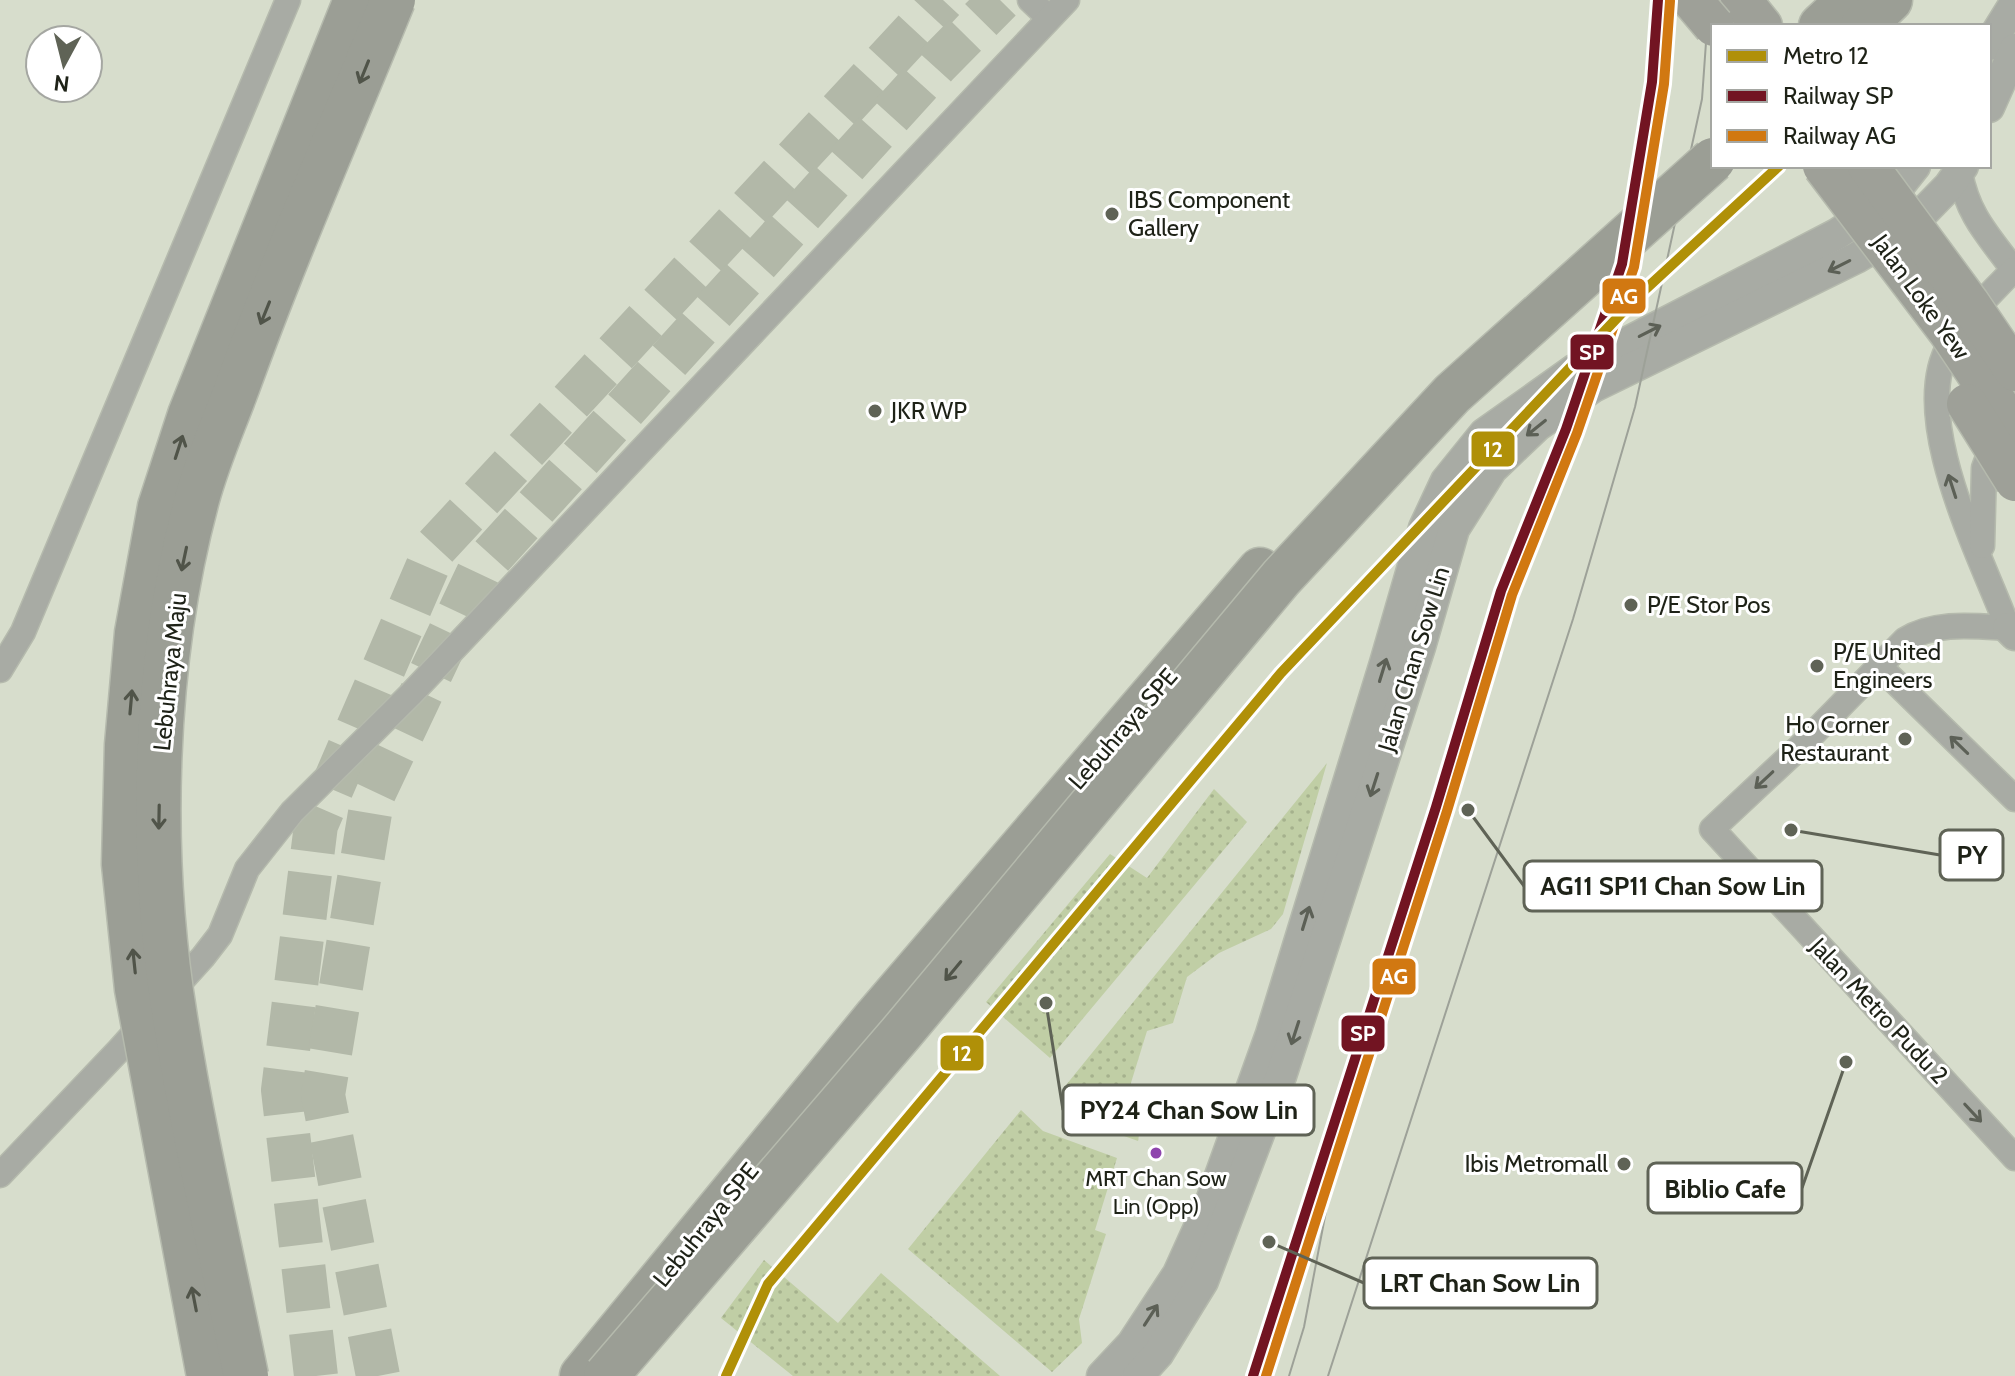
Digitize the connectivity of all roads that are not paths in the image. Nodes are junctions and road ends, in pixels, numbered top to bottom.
1 (288, 0) edge
2 (356, 0) edge
3 (393, 0) edge
4 (1030, 0) edge
5 (1067, 0) edge
6 (1692, 0) edge
7 (1741, 0) edge
8 (1849, 0) edge
9 (1890, 0) edge
10 (2015, 3) edge
11 (1049, 18) junction
12 (1712, 24) edge
13 (1760, 24) edge
14 (1823, 24) edge
15 (1865, 24) edge
16 (1991, 42) edge
17 (2015, 49) edge
18 (1991, 103) edge
19 (1711, 129) edge
20 (1711, 162) edge
21 (1825, 168) edge
22 (1870, 168) edge
23 (1913, 168) edge
24 (1962, 170) edge
25 (1935, 201) junction
26 (1973, 215) junction
27 (1882, 242) junction
28 (1931, 250) junction
29 (2014, 271) edge
30 (2015, 325) edge
31 (2015, 371) edge
32 (2015, 404) edge
33 (2015, 430) edge
34 (2015, 481) edge
35 (1981, 558) junction
36 (2012, 631) edge
37 (1878, 665) junction
38 (0, 670) edge
39 (2015, 799) edge
40 (2015, 1158) edge
41 (0, 1175) edge
42 (209, 1376) edge
43 (246, 1376) edge
44 (582, 1376) edge
45 (606, 1376) edge
46 (1102, 1376) edge
47 (1138, 1376) edge

1 - 38 street
42 -> 2 highway, Lebuhraya Maju, bridge
3 -> 43 highway, Lebuhraya Maju, bridge
4 - 11 street
5 - 11 street
6 - 12 highway, bridge
7 - 13 highway
8 - 14 highway
9 - 15 highway
10 - 16 street
11 - 41 street
17 - 18 street
19 - 44 highway, Lebuhraya SPE
20 -> 45 highway, Lebuhraya SPE, bridge
21 - 27 highway, Jalan Loke Yew, bridge
22 - 28 highway, Jalan Loke Yew, bridge
46 -> 23 street, Jalan Chan Sow Lin
24 - 25 street, Jalan Chan Sow Lin
24 - 26 street
25 - 26 street
25 -> 47 street, Jalan Chan Sow Lin
26 - 29 street
27 - 33 highway, Jalan Loke Yew, bridge
27 - 34 highway, bridge
28 - 30 highway
28 - 31 highway, Jalan Loke Yew, bridge
35 -> 29 street
32 - 35 street
35 - 36 street
36 - 37 street
39 -> 37 street
37 -> 40 street, Jalan Metro Pudu 2

